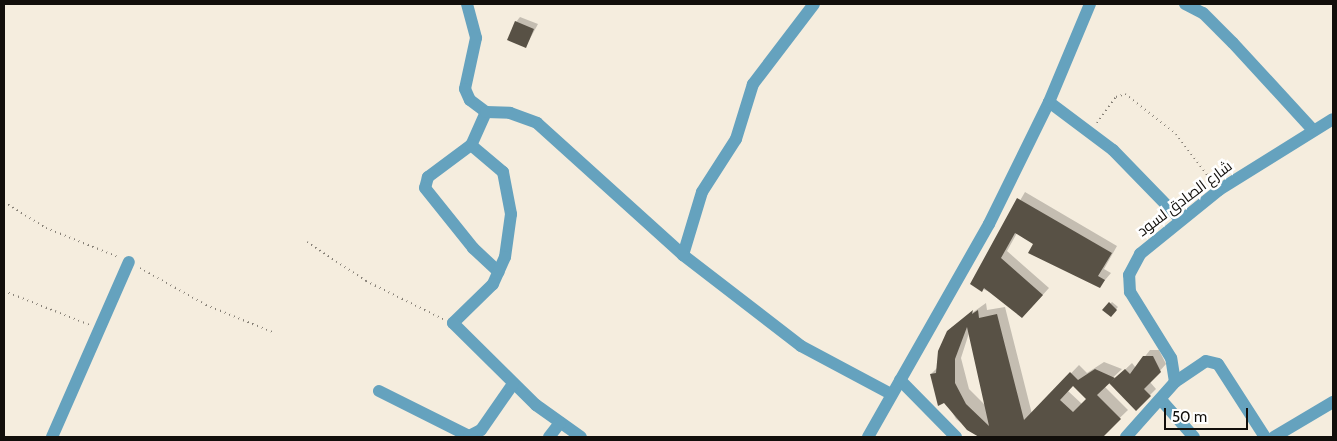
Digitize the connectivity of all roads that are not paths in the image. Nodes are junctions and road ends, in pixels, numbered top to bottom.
1 (467, 4) edge
2 (814, 4) edge
3 (1090, 4) edge
4 (1186, 4) edge
5 (1050, 102) junction
6 (486, 112) junction
7 (1332, 121) edge
8 (1313, 130) junction
9 (470, 145) junction
10 (1180, 219) junction
11 (683, 255) junction
12 (129, 262) dead end
13 (499, 272) junction
14 (900, 380) junction
15 (1176, 382) junction
16 (513, 384) junction
17 (379, 390) dead end
18 (891, 394) junction
19 (1162, 401) junction
20 (1333, 402) edge
21 (560, 423) junction
22 (52, 437) edge
23 (550, 437) edge
24 (581, 437) edge
25 (868, 437) edge
26 (956, 437) edge
27 (1126, 437) edge
28 (1194, 437) edge
29 (1265, 437) edge
30 (1274, 437) edge

1 - 6 street
2 - 11 street
3 - 5 street
4 - 8 street
5 - 10 street
5 - 14 street
6 - 9 street
6 - 11 street
7 - 8 street, شارع الصادق لسود
8 - 10 street, شارع الصادق لسود
9 - 13 street
9 - 13 street
10 - 15 street, شارع الصادق لسود
11 - 18 street
12 - 22 street
13 - 16 street
14 - 18 street
14 - 26 street
15 - 19 street
15 - 29 street
16 - 17 street
16 - 21 street
18 - 25 street
19 - 27 street
19 - 28 street
20 - 30 street
21 - 23 street
21 - 24 street

